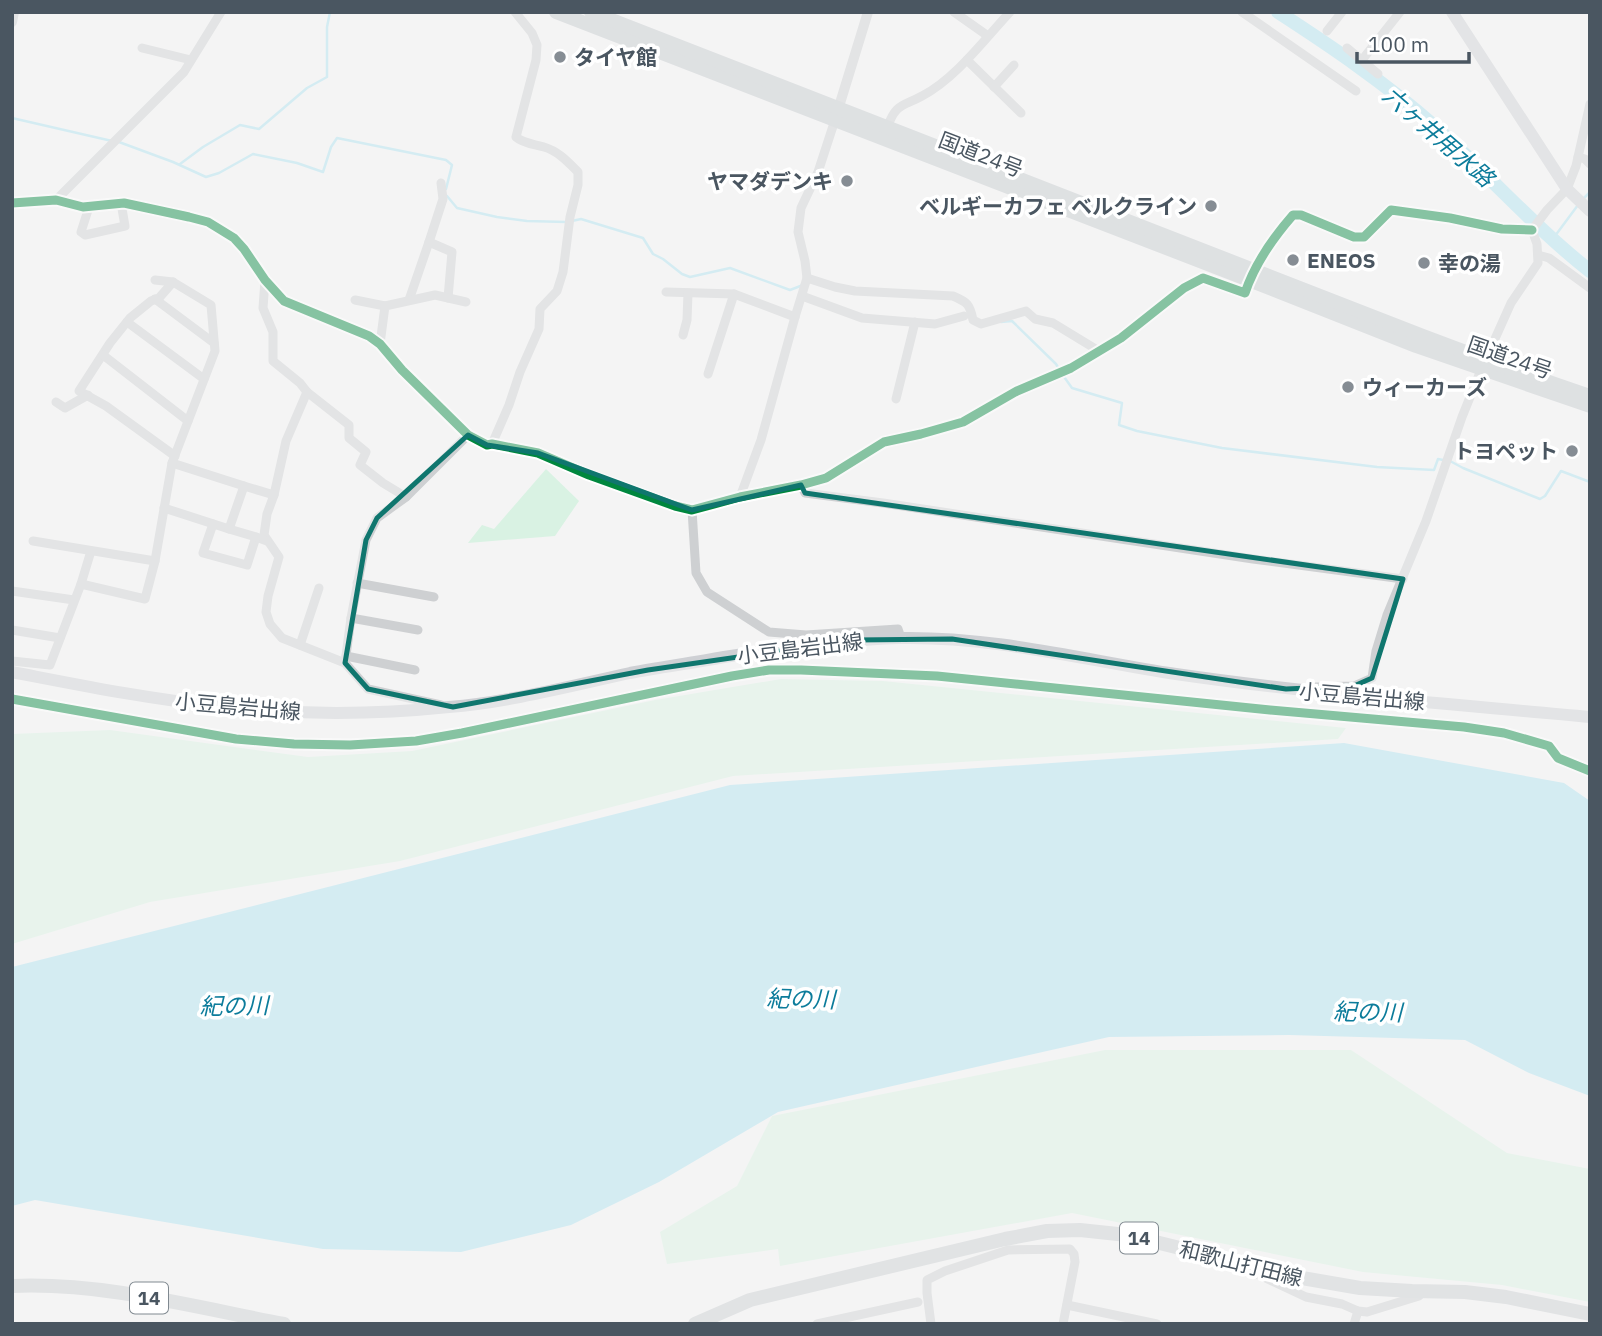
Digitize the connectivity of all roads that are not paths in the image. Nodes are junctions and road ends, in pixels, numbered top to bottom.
1 (15, 12) edge
2 (221, 12) edge
3 (515, 12) edge
4 (556, 12) edge
5 (591, 12) edge
6 (868, 12) edge
7 (954, 12) edge
8 (1010, 12) edge
9 (1242, 12) edge
10 (1342, 12) edge
11 (1400, 12) edge
12 (1452, 12) edge
13 (12, 22) edge
14 (1327, 31) dead end
15 (988, 36) junction
16 (142, 48) dead end
17 (1347, 48) dead end
18 (191, 60) junction
19 (967, 60) junction
20 (1362, 60) junction
21 (1013, 65) dead end
22 (1378, 74) dead end
23 (994, 87) junction
24 (1356, 91) dead end
25 (1590, 104) edge
26 (1021, 113) dead end
27 (837, 115) junction
28 (887, 128) junction
29 (1578, 157) junction
30 (1590, 164) edge
31 (441, 183) dead end
32 (1567, 189) junction
33 (56, 200) junction
34 (12, 203) edge
35 (121, 203) junction
36 (89, 207) junction
37 (1590, 211) edge
38 (1532, 230) junction
39 (429, 242) junction
40 (1538, 255) junction
41 (1252, 275) junction
42 (807, 278) junction
43 (155, 280) dead end
44 (265, 280) junction
45 (173, 282) junction
46 (1590, 288) edge
47 (666, 292) dead end
48 (688, 293) junction
49 (734, 294) junction
50 (802, 296) junction
51 (448, 298) junction
52 (155, 299) junction
53 (355, 300) dead end
54 (410, 300) junction
55 (466, 302) dead end
56 (385, 306) junction
57 (964, 316) dead end
58 (795, 317) junction
59 (127, 322) junction
60 (915, 322) junction
61 (683, 335) dead end
62 (214, 343) junction
63 (380, 344) junction
64 (1099, 351) junction
65 (103, 355) junction
66 (1483, 365) junction
67 (708, 374) dead end
68 (204, 379) junction
69 (307, 392) junction
70 (88, 395) junction
71 (1590, 396) edge
72 (896, 399) dead end
73 (56, 402) dead end
74 (1590, 406) edge
75 (188, 421) junction
76 (468, 435) junction
77 (492, 444) junction
78 (174, 460) junction
79 (802, 485) junction
80 (244, 486) junction
81 (274, 495) junction
82 (406, 497) junction
83 (740, 497) junction
84 (164, 508) junction
85 (692, 510) junction
86 (213, 524) junction
87 (229, 529) junction
88 (256, 537) junction
89 (33, 541) dead end
90 (267, 541) junction
91 (91, 551) junction
92 (155, 561) junction
93 (1403, 579) junction
94 (357, 583) junction
95 (81, 584) junction
96 (319, 588) dead end
97 (12, 591) edge
98 (435, 597) dead end
99 (74, 600) junction
100 (351, 618) junction
101 (12, 630) edge
102 (418, 630) dead end
103 (60, 638) junction
104 (901, 638) junction
105 (300, 645) junction
106 (346, 659) junction
107 (12, 661) edge
108 (415, 670) dead end
109 (12, 672) edge
110 (1286, 689) junction
111 (453, 707) junction
112 (1590, 716) edge
113 (1007, 1244) junction
114 (1254, 1266) junction
115 (12, 1286) edge
116 (1422, 1292) junction
117 (918, 1302) dead end
118 (1067, 1305) junction
119 (1358, 1311) junction
120 (875, 1312) junction
121 (1590, 1314) edge
122 (284, 1324) edge
123 (695, 1324) edge
124 (817, 1324) edge
125 (878, 1324) edge
126 (931, 1324) edge
127 (1063, 1324) edge
128 (1157, 1324) edge
129 (1354, 1324) edge

1 - 13 street
2 - 18 street
3 - 77 street
4 - 27 highway, 国道24号
5 - 27 highway, 国道24号
6 - 27 street
7 - 15 street
8 - 15 street
9 - 24 street
10 - 14 street
11 - 20 street
12 - 32 main road
15 - 19 street
16 - 18 street
17 - 20 street
18 - 33 street
19 - 23 street
19 - 28 street
20 - 22 street
21 - 23 street
23 - 26 street
25 - 29 street
27 - 28 highway, 国道24号
27 - 41 highway, 国道24号
27 - 42 street
28 - 41 highway, 国道24号
29 - 30 street
29 - 32 street
31 - 39 street
32 - 37 main road
32 - 38 street
33 - 34 street
33 - 36 street
35 - 36 street
35 - 36 street
35 - 44 street
38 - 40 street
38 - 41 street
39 - 51 street
39 - 54 street
40 - 46 street
40 - 66 street
41 - 64 street
41 - 66 highway, 国道24号
42 - 50 street
42 - 64 street
43 - 45 street
44 - 63 street
44 - 69 street
45 - 52 street
45 - 62 street
47 - 48 street
48 - 49 street
48 - 61 street
49 - 58 street
49 - 67 street
50 - 58 street
50 - 60 street
51 - 54 street
51 - 55 street
52 - 59 street
52 - 62 street
53 - 56 street
54 - 56 street
56 - 63 street
57 - 60 street
58 - 83 street
59 - 65 street
59 - 68 street
60 - 72 street
62 - 68 street
63 - 76 street
64 - 79 street
65 - 70 street
65 - 75 street
66 - 71 highway, 国道24号
66 - 74 highway, 国道24号
66 - 93 street
68 - 75 street
69 - 81 street
69 - 82 street
70 - 73 street
70 - 78 street
75 - 78 street
76 - 77 street
76 - 82 street
77 - 85 street
78 - 80 street
78 - 84 street
79 - 83 street
79 - 93 street
80 - 81 street
80 - 87 street
81 - 90 street
82 - 94 street
83 - 85 street
84 - 86 street
84 - 92 street
85 - 104 street
86 - 87 street
86 - 88 street
87 - 88 street
88 - 90 street
89 - 91 street
90 - 105 street
91 - 92 street
91 - 95 street
92 - 95 street
93 - 110 street
94 - 98 street
94 - 100 street
95 - 99 street
96 - 105 street
97 - 99 street
99 - 103 street
100 - 102 street
100 - 106 street
101 - 103 street
103 - 107 street
104 - 110 main road, 小豆島岩出線
104 - 111 main road, 小豆島岩出線
105 - 106 street
106 - 108 street
106 - 111 street
109 - 111 main road, 小豆島岩出線
110 - 112 main road, 小豆島岩出線
113 - 114 main road, 和歌山打田線 / 14
113 - 118 street
113 - 123 main road, 和歌山打田線 / 14
113 - 126 street
114 - 116 main road, 和歌山打田線 / 14
114 - 119 street
115 - 122 main road, 14
116 - 119 street
116 - 121 main road, 和歌山打田線 / 14
117 - 120 street
118 - 127 street
118 - 128 street
119 - 129 street
120 - 124 street
120 - 125 street

